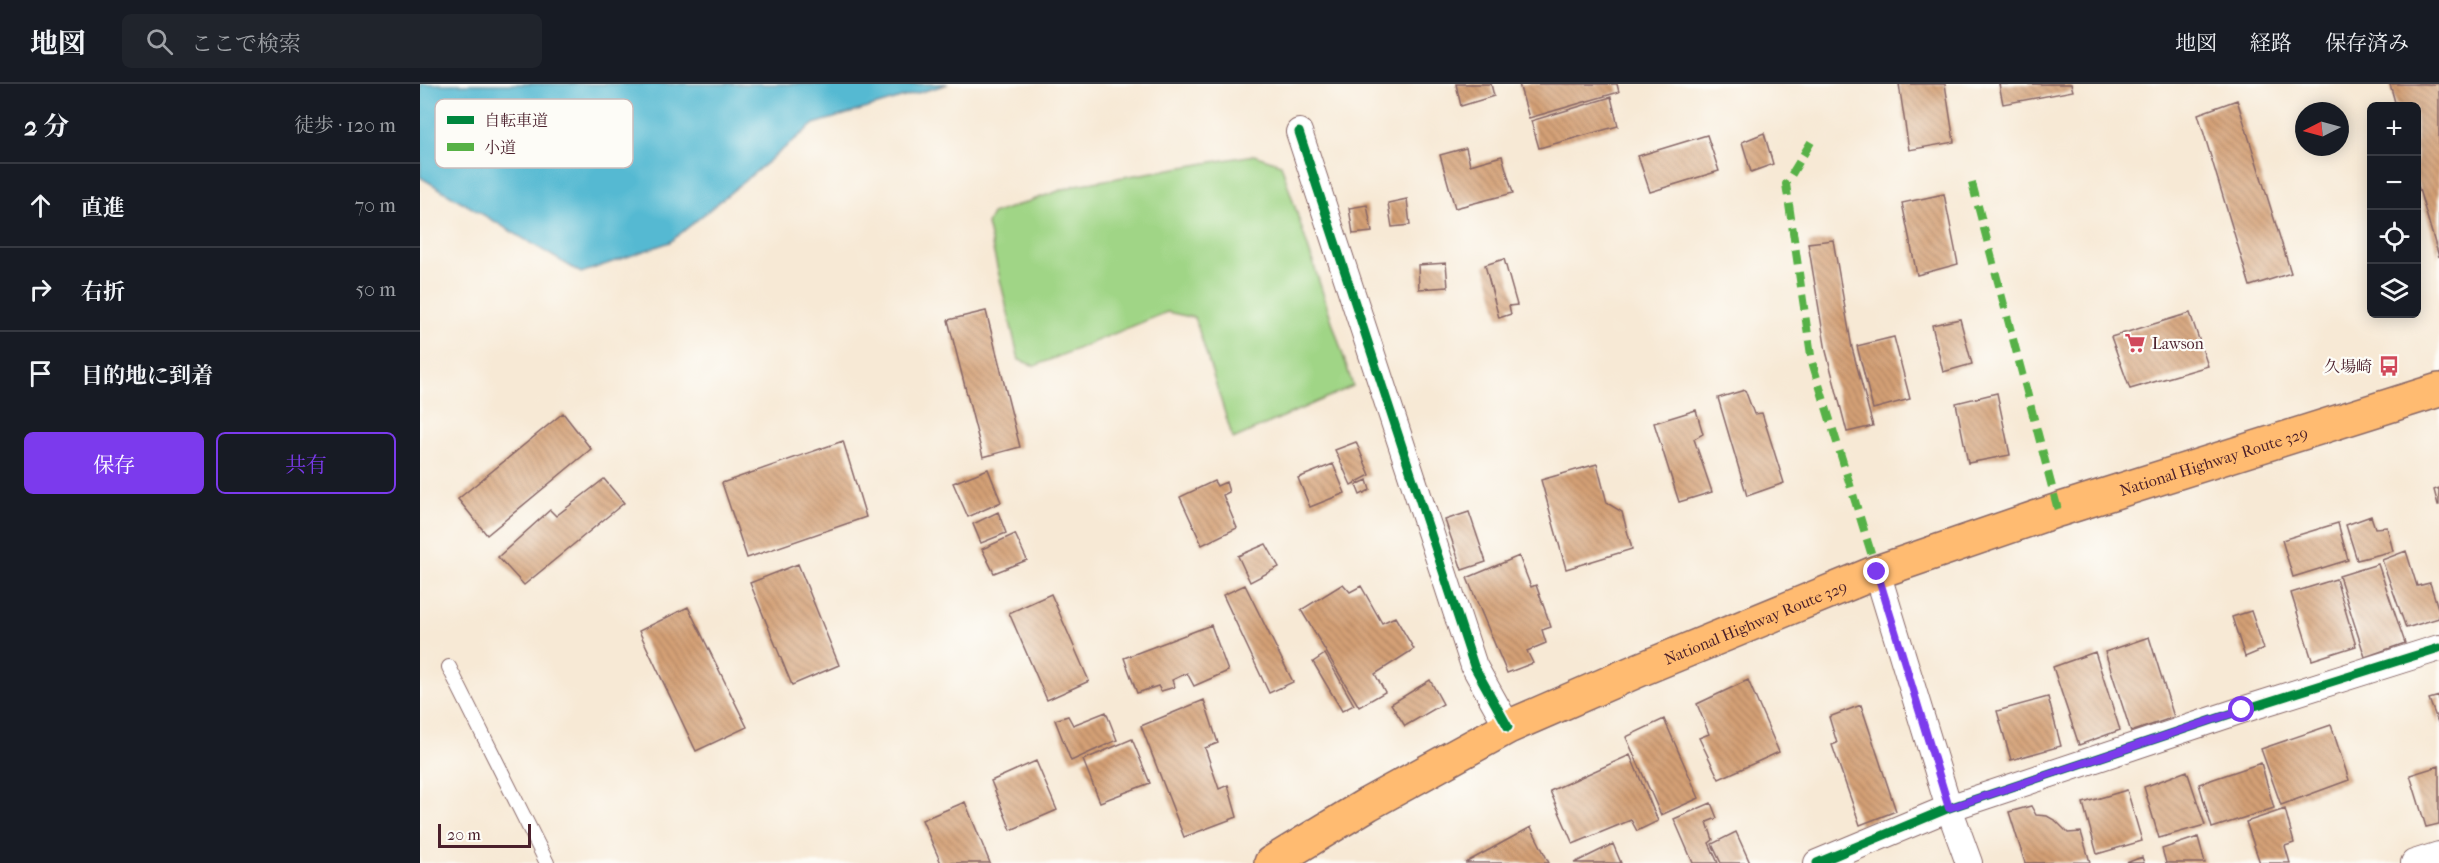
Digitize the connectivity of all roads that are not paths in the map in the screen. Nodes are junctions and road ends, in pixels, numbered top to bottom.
1 (1299, 132) dead end
2 (2439, 390) edge
3 (1877, 572) junction
4 (2439, 648) edge
5 (449, 667) dead end
6 (1508, 727) junction
7 (1949, 808) junction
8 (2439, 855) edge
9 (547, 863) edge
10 (1270, 863) edge
11 (1817, 863) edge
12 (1969, 863) edge
13 (2414, 863) edge

1 - 6 street
2 - 3 highway, National Highway Route 329
3 - 6 highway, National Highway Route 329
3 - 7 street
4 - 7 street
5 - 9 lane
6 - 10 highway, National Highway Route 329
7 - 11 street
7 - 12 street
8 - 13 street

